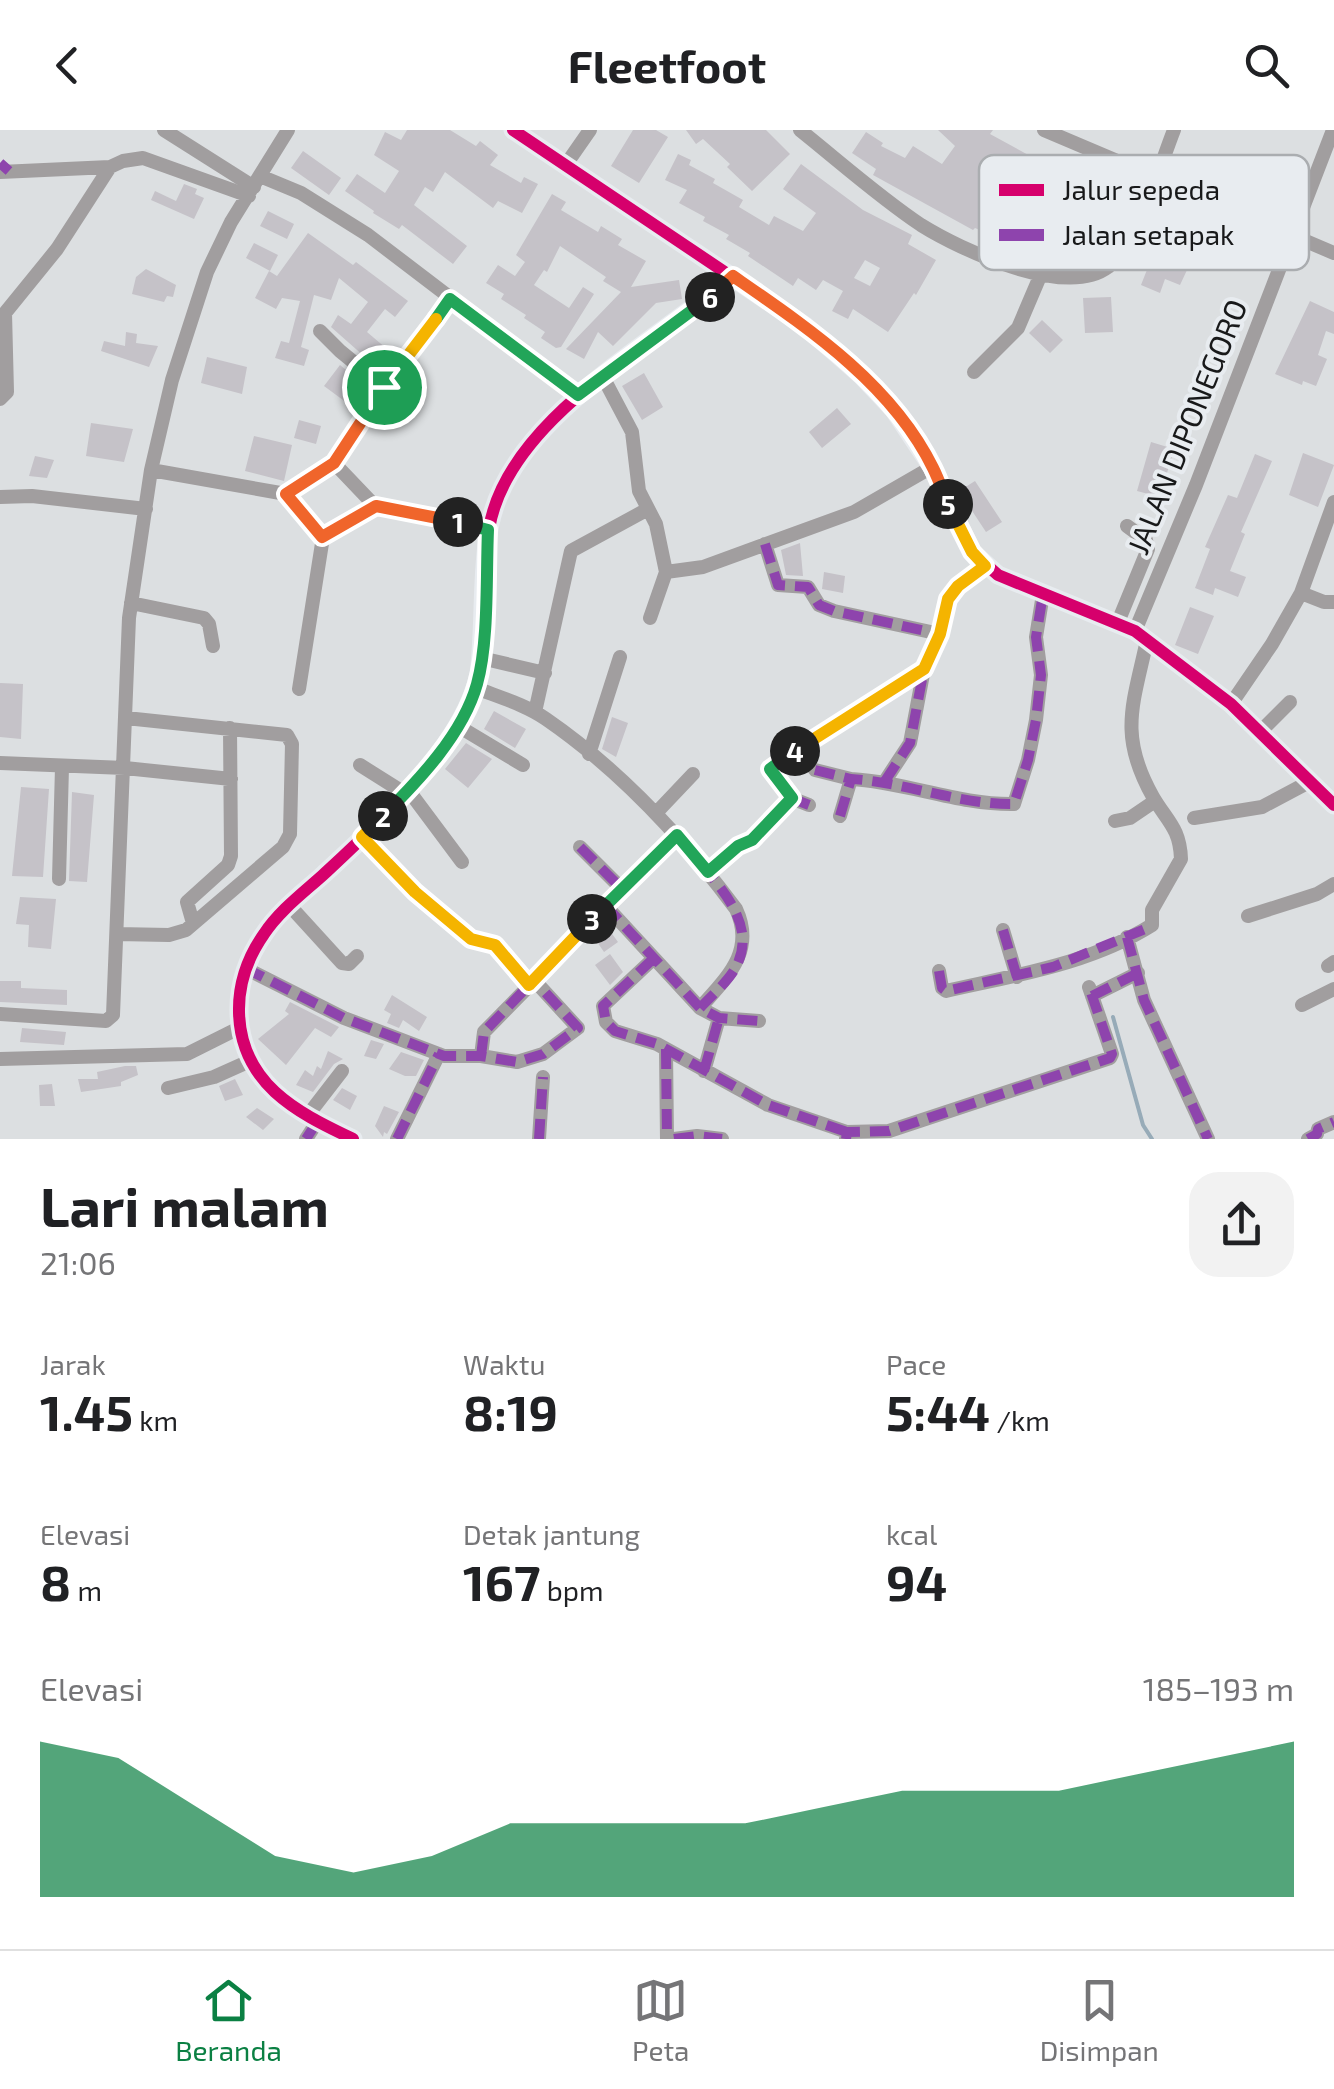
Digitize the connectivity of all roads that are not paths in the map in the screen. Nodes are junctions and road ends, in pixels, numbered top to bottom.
1 (164, 130) edge
2 (288, 130) edge
3 (513, 130) edge
4 (590, 130) edge
5 (800, 130) edge
6 (1044, 130) edge
7 (1174, 130) edge
8 (1334, 130) edge
9 (1101, 155) edge
10 (1164, 155) edge
11 (567, 164) junction
12 (110, 168) junction
13 (3, 169) edge
14 (255, 186) junction
15 (1309, 195) edge
16 (1309, 243) edge
17 (1334, 253) edge
18 (979, 254) edge
19 (1028, 270) edge
20 (1104, 270) edge
21 (1280, 270) edge
22 (1040, 274) junction
23 (733, 276) junction
24 (450, 299) junction
25 (2, 313) edge
26 (320, 331) dead end
27 (974, 372) dead end
28 (603, 376) junction
29 (384, 387) junction
30 (578, 395) junction
31 (0, 400) edge
32 (334, 463) junction
33 (932, 467) junction
34 (151, 470) junction
35 (286, 494) junction
36 (0, 497) edge
37 (1334, 502) edge
38 (376, 506) junction
39 (146, 509) junction
40 (648, 509) junction
41 (1127, 526) dead end
42 (488, 530) junction
43 (322, 537) junction
44 (765, 544) junction
45 (1148, 549) junction
46 (1166, 558) junction
47 (985, 566) junction
48 (666, 572) junction
49 (1301, 592) junction
50 (1044, 594) junction
51 (1334, 602) edge
52 (131, 603) junction
53 (650, 618) dead end
54 (1118, 622) junction
55 (940, 634) junction
56 (1141, 635) junction
57 (213, 646) dead end
58 (620, 657) dead end
59 (481, 658) junction
60 (924, 669) junction
61 (545, 672) junction
62 (476, 688) junction
63 (299, 689) dead end
64 (1290, 702) dead end
65 (1231, 704) junction
66 (535, 712) junction
67 (126, 718) junction
68 (458, 726) junction
69 (230, 728) junction
70 (1260, 732) junction
71 (589, 754) junction
72 (0, 763) edge
73 (360, 765) dead end
74 (523, 765) dead end
75 (62, 767) junction
76 (125, 768) junction
77 (815, 770) dead end
78 (693, 774) dead end
79 (852, 778) junction
80 (232, 779) junction
81 (885, 781) junction
82 (1309, 782) junction
83 (407, 792) junction
84 (792, 798) junction
85 (1155, 801) junction
86 (1334, 804) edge
87 (808, 806) dead end
88 (656, 813) junction
89 (840, 816) dead end
90 (1194, 818) dead end
91 (1115, 821) dead end
92 (677, 835) junction
93 (362, 837) junction
94 (580, 846) dead end
95 (462, 862) dead end
96 (708, 872) junction
97 (59, 878) dead end
98 (1334, 884) edge
99 (622, 889) junction
100 (606, 905) junction
101 (290, 906) junction
102 (1248, 916) dead end
103 (192, 923) junction
104 (1004, 930) dead end
105 (117, 934) junction
106 (1126, 937) junction
107 (357, 956) dead end
108 (654, 959) junction
109 (245, 968) junction
110 (940, 971) dead end
111 (1138, 974) junction
112 (1018, 977) junction
113 (531, 983) junction
114 (1334, 989) edge
115 (1302, 1005) dead end
116 (700, 1008) junction
117 (0, 1014) edge
118 (719, 1018) junction
119 (759, 1021) dead end
120 (240, 1028) junction
121 (666, 1049) junction
122 (439, 1054) junction
123 (481, 1056) junction
124 (0, 1059) edge
125 (252, 1060) junction
126 (342, 1070) dead end
127 (704, 1071) junction
128 (543, 1077) dead end
129 (168, 1088) dead end
130 (312, 1119) junction
131 (1334, 1122) edge
132 (847, 1136) edge
133 (306, 1139) edge
134 (353, 1139) edge
135 (397, 1139) edge
136 (538, 1139) edge
137 (670, 1139) edge
138 (722, 1139) edge
139 (1208, 1139) edge
140 (1308, 1139) edge

1 - 14 street
2 - 14 street
3 - 11 street
4 - 11 street
5 - 18 street
6 - 9 street
7 - 10 street
8 - 15 street, JALAN DIPONEGORO
11 - 23 street
12 - 13 street
12 - 14 street
12 - 25 street
14 - 24 street
14 - 34 street
16 - 17 street
19 - 22 street
20 - 22 street
21 - 46 street, JALAN DIPONEGORO
22 - 27 street
23 - 28 street
23 - 33 street
24 - 29 street
24 - 30 street
25 - 31 street
26 - 29 street
28 - 30 street
28 - 40 street
29 - 32 street
30 - 42 street
32 - 35 street
32 - 38 street
33 - 44 street
33 - 47 street
34 - 35 street
34 - 39 street
35 - 43 street
36 - 39 street
37 - 49 street
38 - 42 street
38 - 43 street
39 - 52 street
40 - 48 street
40 - 61 street
41 - 45 street
42 - 59 street
43 - 63 street
44 - 48 street
44 - 55 street
45 - 46 street
45 - 54 street
46 - 56 street, JALAN DIPONEGORO
47 - 50 street
47 - 55 street
48 - 53 street
49 - 51 street
49 - 65 street
50 - 54 street
50 - 81 street
52 - 57 street
52 - 67 street
54 - 56 street
55 - 60 street
56 - 65 street
56 - 85 street, JALAN DIPONEGORO
58 - 71 street
59 - 61 street
59 - 62 street
60 - 81 street
60 - 84 street
61 - 66 street
62 - 66 street
62 - 68 street
64 - 70 street
65 - 70 street
66 - 71 street
67 - 69 street
67 - 76 street
68 - 74 street
68 - 83 street
69 - 80 street
69 - 103 street
70 - 82 street
71 - 88 street
72 - 75 street
73 - 83 street
75 - 76 street
75 - 97 street
76 - 80 street
76 - 105 street
77 - 79 street
78 - 88 street
79 - 81 street
79 - 89 street
80 - 103 street
82 - 86 street
82 - 90 street
83 - 93 street
83 - 95 street
84 - 87 street
84 - 96 street
85 - 91 street
85 - 106 street, JALAN DIPONEGORO
88 - 92 street
92 - 96 street
92 - 99 street
93 - 101 street
93 - 113 street
94 - 99 street
96 - 116 street
98 - 102 street
99 - 100 street
100 - 108 street
100 - 113 street
101 - 107 street
101 - 109 street
103 - 105 street
104 - 112 street
105 - 117 street
106 - 111 street
106 - 112 street
108 - 116 street
108 - 121 street
109 - 120 street
109 - 122 street
110 - 112 street
111 - 132 street
111 - 139 street
113 - 123 street
113 - 123 street
114 - 115 street
116 - 118 street
118 - 119 street
118 - 127 street
120 - 124 street
120 - 125 street
121 - 127 street
121 - 137 street
122 - 123 street
122 - 135 street
125 - 129 street
125 - 130 street
126 - 130 street
127 - 132 street
128 - 136 street
130 - 133 street
130 - 134 street
131 - 140 street
137 - 138 street

